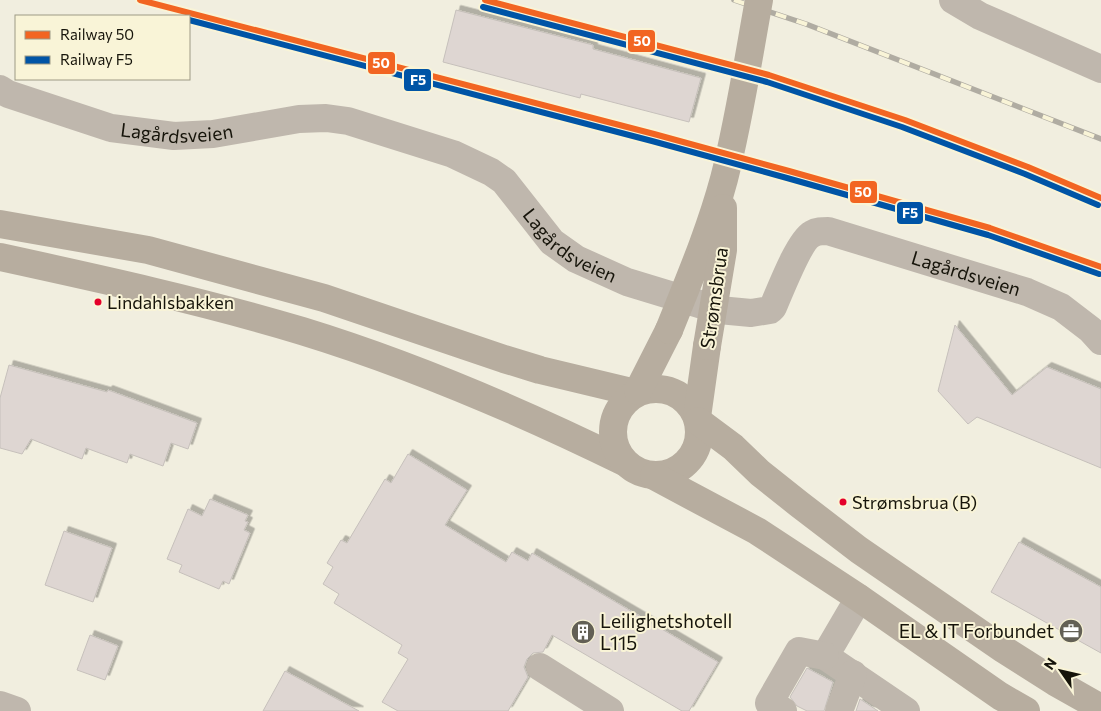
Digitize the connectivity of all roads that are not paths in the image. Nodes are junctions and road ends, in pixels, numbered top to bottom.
1 (759, 0) edge
2 (953, 0) edge
3 (1101, 69) edge
4 (0, 89) edge
5 (724, 179) junction
6 (0, 224) edge
7 (0, 257) edge
8 (1101, 341) edge
9 (637, 392) junction
10 (698, 419) junction
11 (624, 462) junction
12 (654, 476) junction
13 (859, 598) junction
14 (825, 656) junction
15 (540, 667) dead end
16 (853, 674) junction
17 (999, 703) edge
18 (0, 705) edge
19 (1101, 708) edge
20 (18, 711) edge
21 (610, 711) edge
22 (783, 711) edge
23 (839, 711) edge
24 (906, 711) edge
25 (1026, 711) edge

1 - 5 main road, Strømsbrua, bridge
2 - 3 street
4 - 8 street, Lagårdsveien
5 - 9 main road, Strømsbrua, bridge
5 - 10 main road, Strømsbrua, bridge
6 - 9 main road
7 - 11 main road
9 - 10 main road
9 - 11 main road
10 - 12 main road
10 - 19 main road
11 - 12 main road
12 - 13 main road
13 - 14 street
13 - 17 main road
14 - 16 street
14 - 22 street
15 - 21 street
16 - 23 street
16 - 24 street
17 - 25 main road
18 - 20 street

